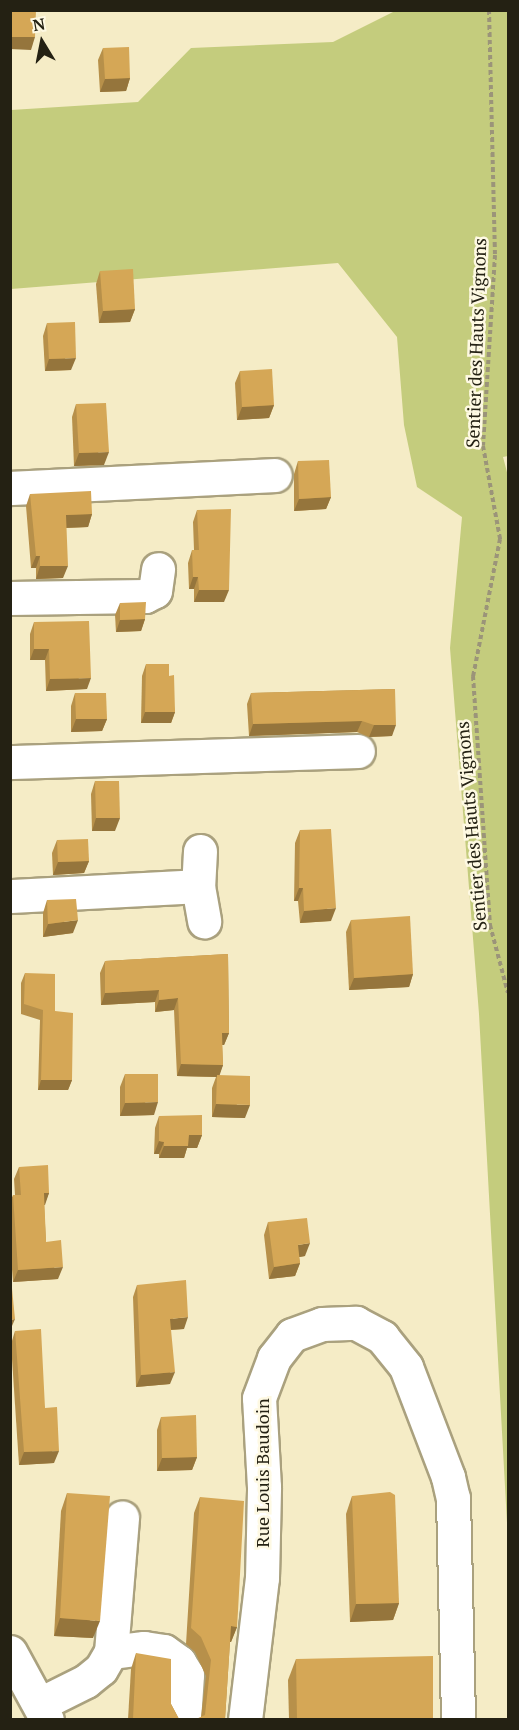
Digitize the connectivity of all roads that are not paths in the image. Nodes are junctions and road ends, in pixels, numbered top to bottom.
1 (275, 475) dead end
2 (10, 488) edge
3 (158, 569) dead end
4 (10, 598) edge
5 (358, 751) dead end
6 (10, 762) edge
7 (200, 851) dead end
8 (198, 886) junction
9 (10, 896) edge
10 (204, 921) dead end
11 (122, 1517) dead end
12 (10, 1652) edge
13 (111, 1652) junction
14 (44, 1712) edge
15 (184, 1719) edge
16 (245, 1719) edge
17 (458, 1719) edge

1 - 2 street
3 - 4 street
5 - 6 street
7 - 8 street
8 - 9 street
8 - 10 street
11 - 13 street
12 - 14 street
13 - 14 street
13 - 15 street
16 - 17 street, Rue Louis Baudoin

